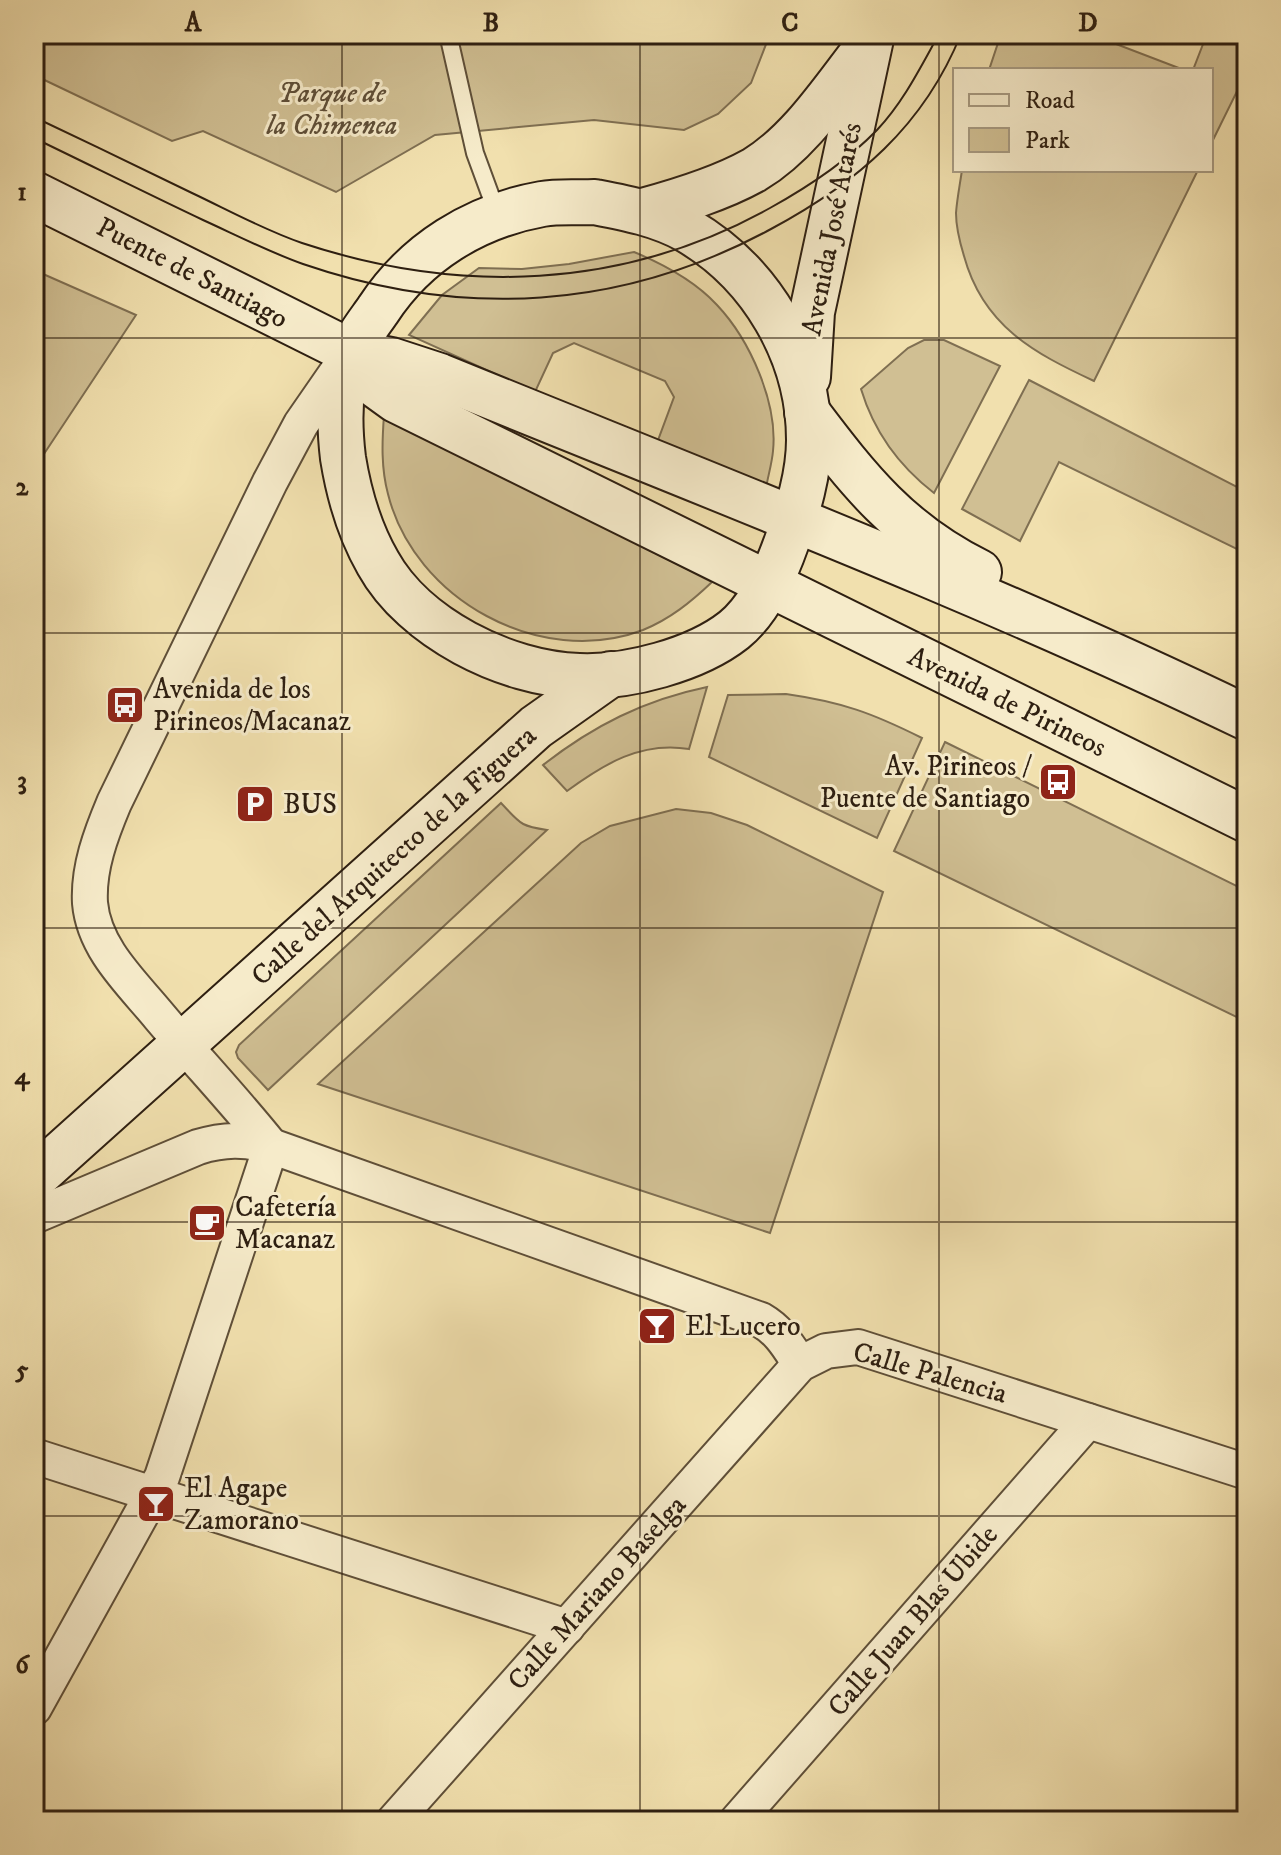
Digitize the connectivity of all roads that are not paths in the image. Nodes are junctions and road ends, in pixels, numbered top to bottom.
1 (448, 34) edge
2 (870, 40) edge
3 (34, 194) edge
4 (643, 211) junction
5 (498, 215) junction
6 (351, 352) junction
7 (807, 412) junction
8 (794, 520) junction
9 (768, 584) junction
10 (1115, 654) junction
11 (611, 674) junction
12 (1247, 718) edge
13 (1247, 820) edge
14 (184, 1045) junction
15 (271, 1146) junction
16 (34, 1178) edge
17 (34, 1216) edge
18 (800, 1364) junction
19 (1088, 1421) junction
20 (34, 1456) edge
21 (1247, 1472) edge
22 (153, 1494) junction
23 (567, 1627) junction
24 (34, 1708) edge
25 (394, 1821) edge
26 (737, 1821) edge

1 - 5 lane
2 - 4 main road, Avenida José Atarés
2 - 7 main road, Avenida José Atarés
3 - 6 main road, Puente de Santiago
4 - 5 main road
4 - 7 main road
5 - 6 main road
6 - 8 main road
6 - 9 main road, Avenida de Pirineos
6 - 11 main road
6 - 14 street
7 - 8 main road
7 - 10 main road
8 - 9 main road
8 - 10 main road
9 - 11 main road
9 - 13 main road, Avenida de Pirineos
10 - 12 main road
11 - 14 main road, Calle del Arquitecto de la Figuera
14 - 15 street
14 - 16 main road, Calle del Arquitecto de la Figuera
15 - 17 street
15 - 18 street
15 - 22 street
18 - 19 street, Calle Palencia
18 - 23 street, Calle Mariano Baselga
19 - 21 street, Calle Palencia
19 - 26 street, Calle Juan Blas Ubide
20 - 22 street
22 - 23 street
22 - 24 street
23 - 25 street, Calle Mariano Baselga

